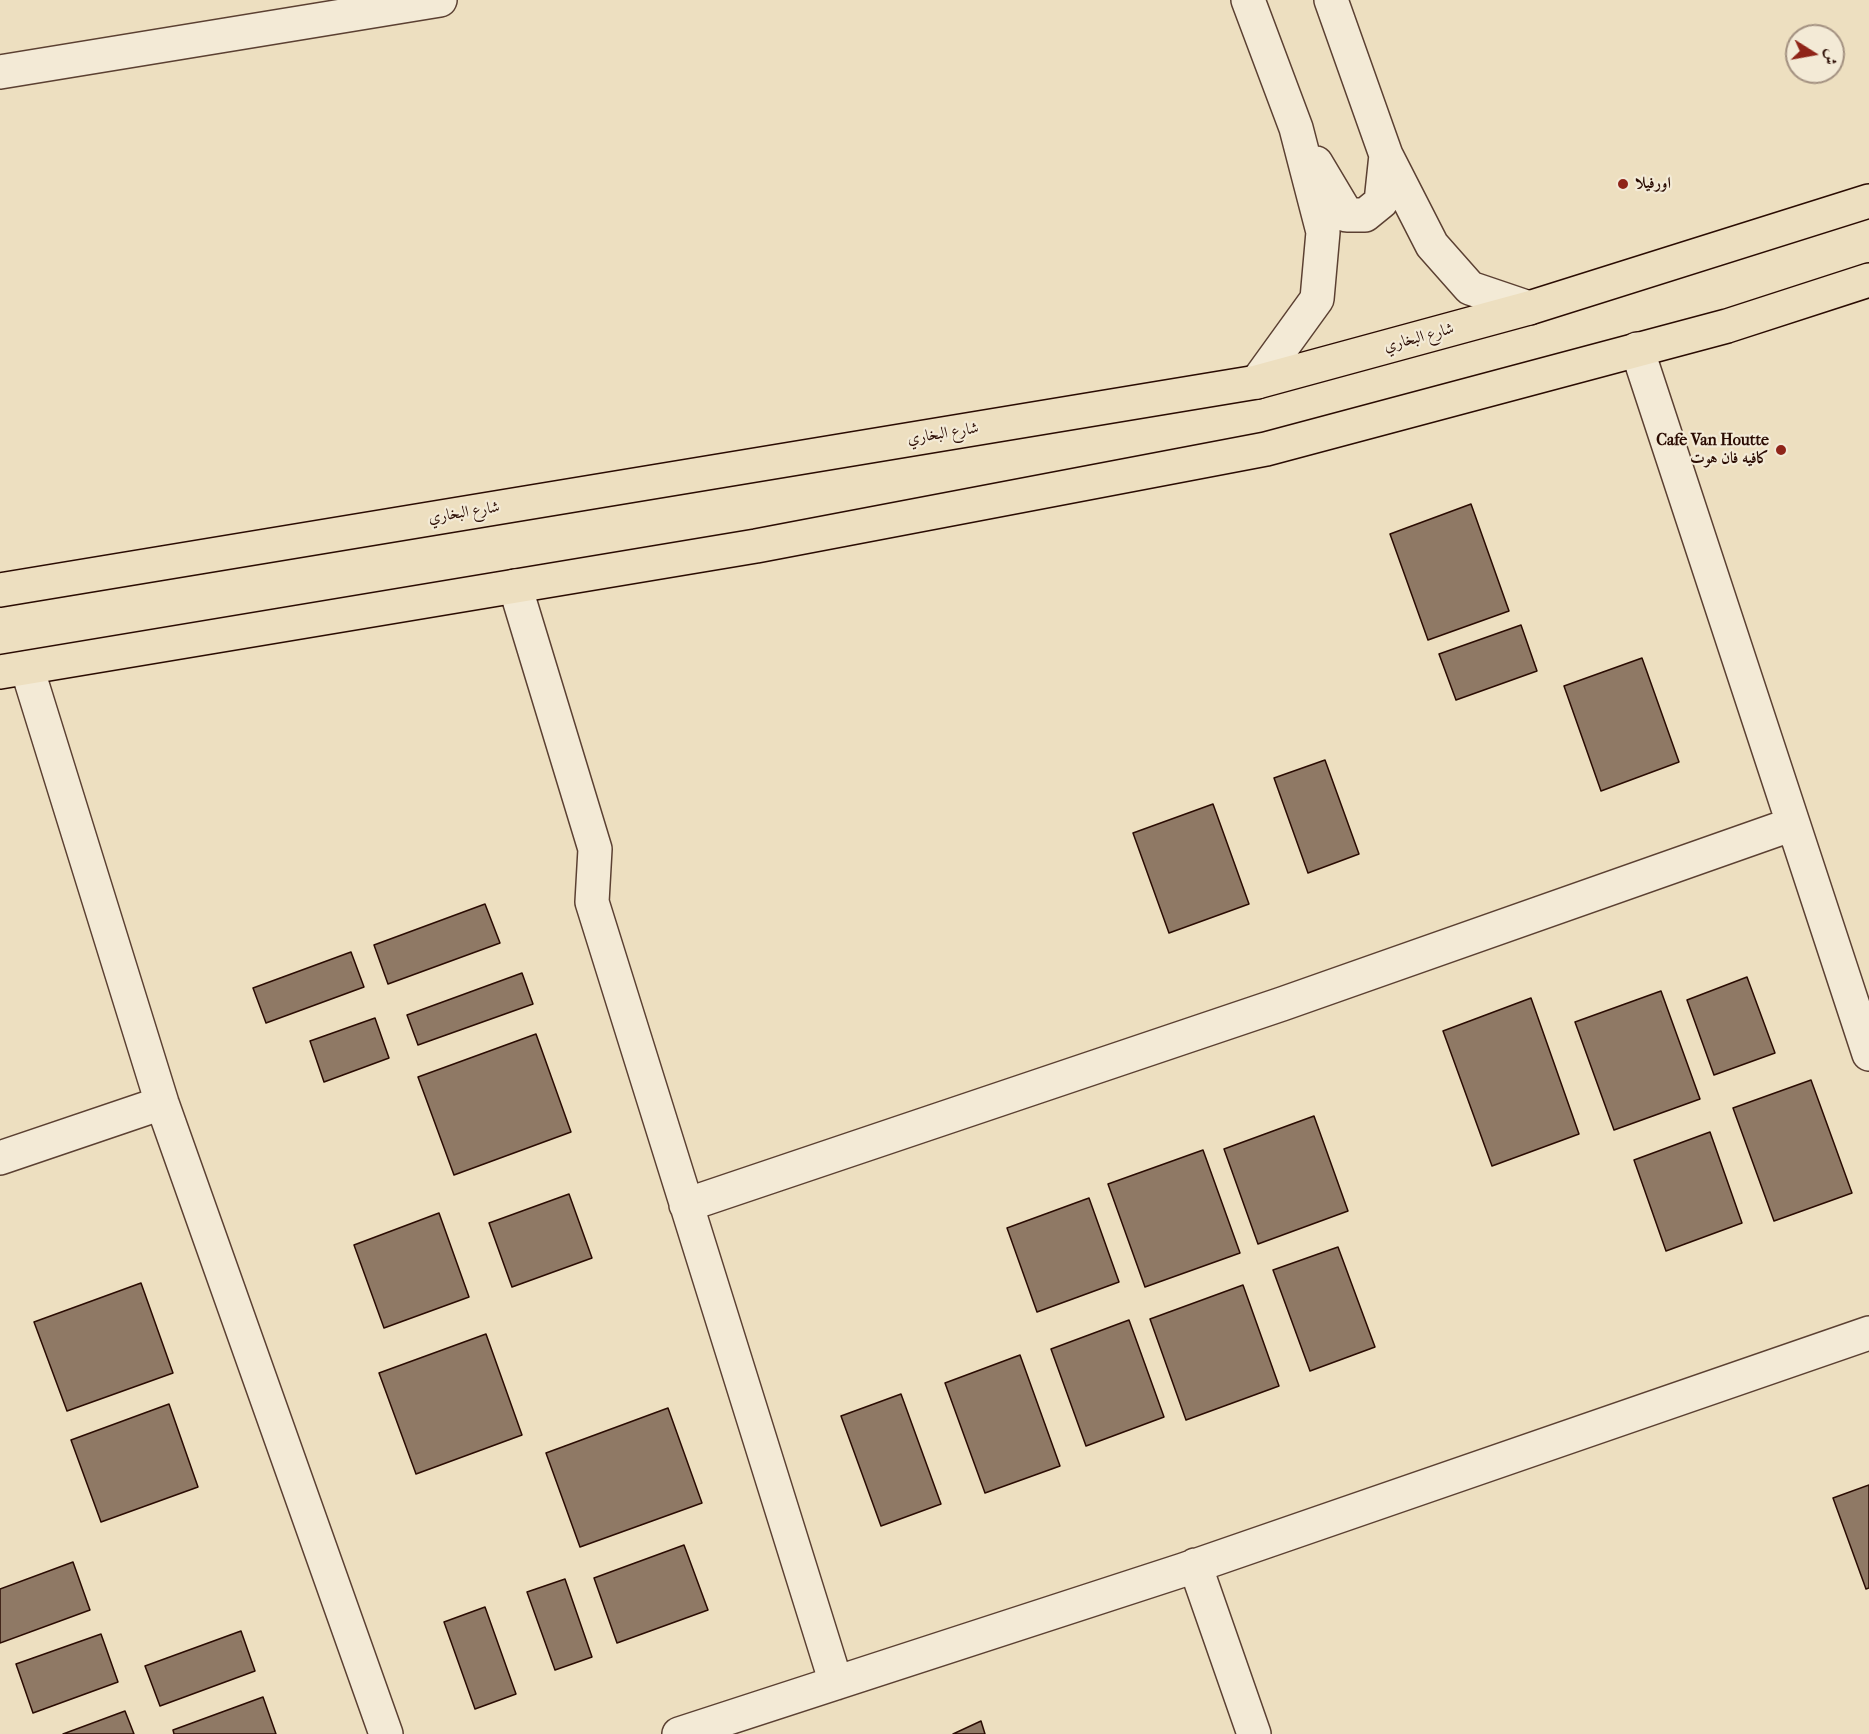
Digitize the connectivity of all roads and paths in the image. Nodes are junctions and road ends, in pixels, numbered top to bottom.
1 (440, 0) edge
2 (1248, 0) edge
3 (1331, 0) edge
4 (0, 72) edge
5 (1296, 128) junction
6 (1386, 155) junction
7 (1869, 201) edge
8 (1869, 280) edge
9 (1529, 309) junction
10 (1637, 349) junction
11 (1257, 382) junction
12 (515, 586) junction
13 (0, 590) edge
14 (13, 670) edge
15 (1793, 824) junction
16 (1869, 1054) edge
17 (162, 1103) junction
18 (0, 1158) edge
19 (687, 1205) junction
20 (1869, 1333) edge
21 (1195, 1565) junction
22 (836, 1683) junction
23 (386, 1734) edge
24 (679, 1734) edge
25 (1254, 1734) edge

1 - 4 street
2 - 5 street
3 - 6 street
5 - 6 street
5 - 11 street
6 - 9 street
7 - 9 main road, شارع البخاري
8 - 10 main road
9 - 11 main road, شارع البخاري
10 - 12 main road
10 - 15 street
11 - 13 main road, شارع البخاري
12 - 14 main road
12 - 19 street
14 - 17 street
15 - 16 street
15 - 19 street
17 - 18 street
17 - 23 street
19 - 22 street
20 - 21 street
21 - 22 street
21 - 25 street
22 - 24 street

